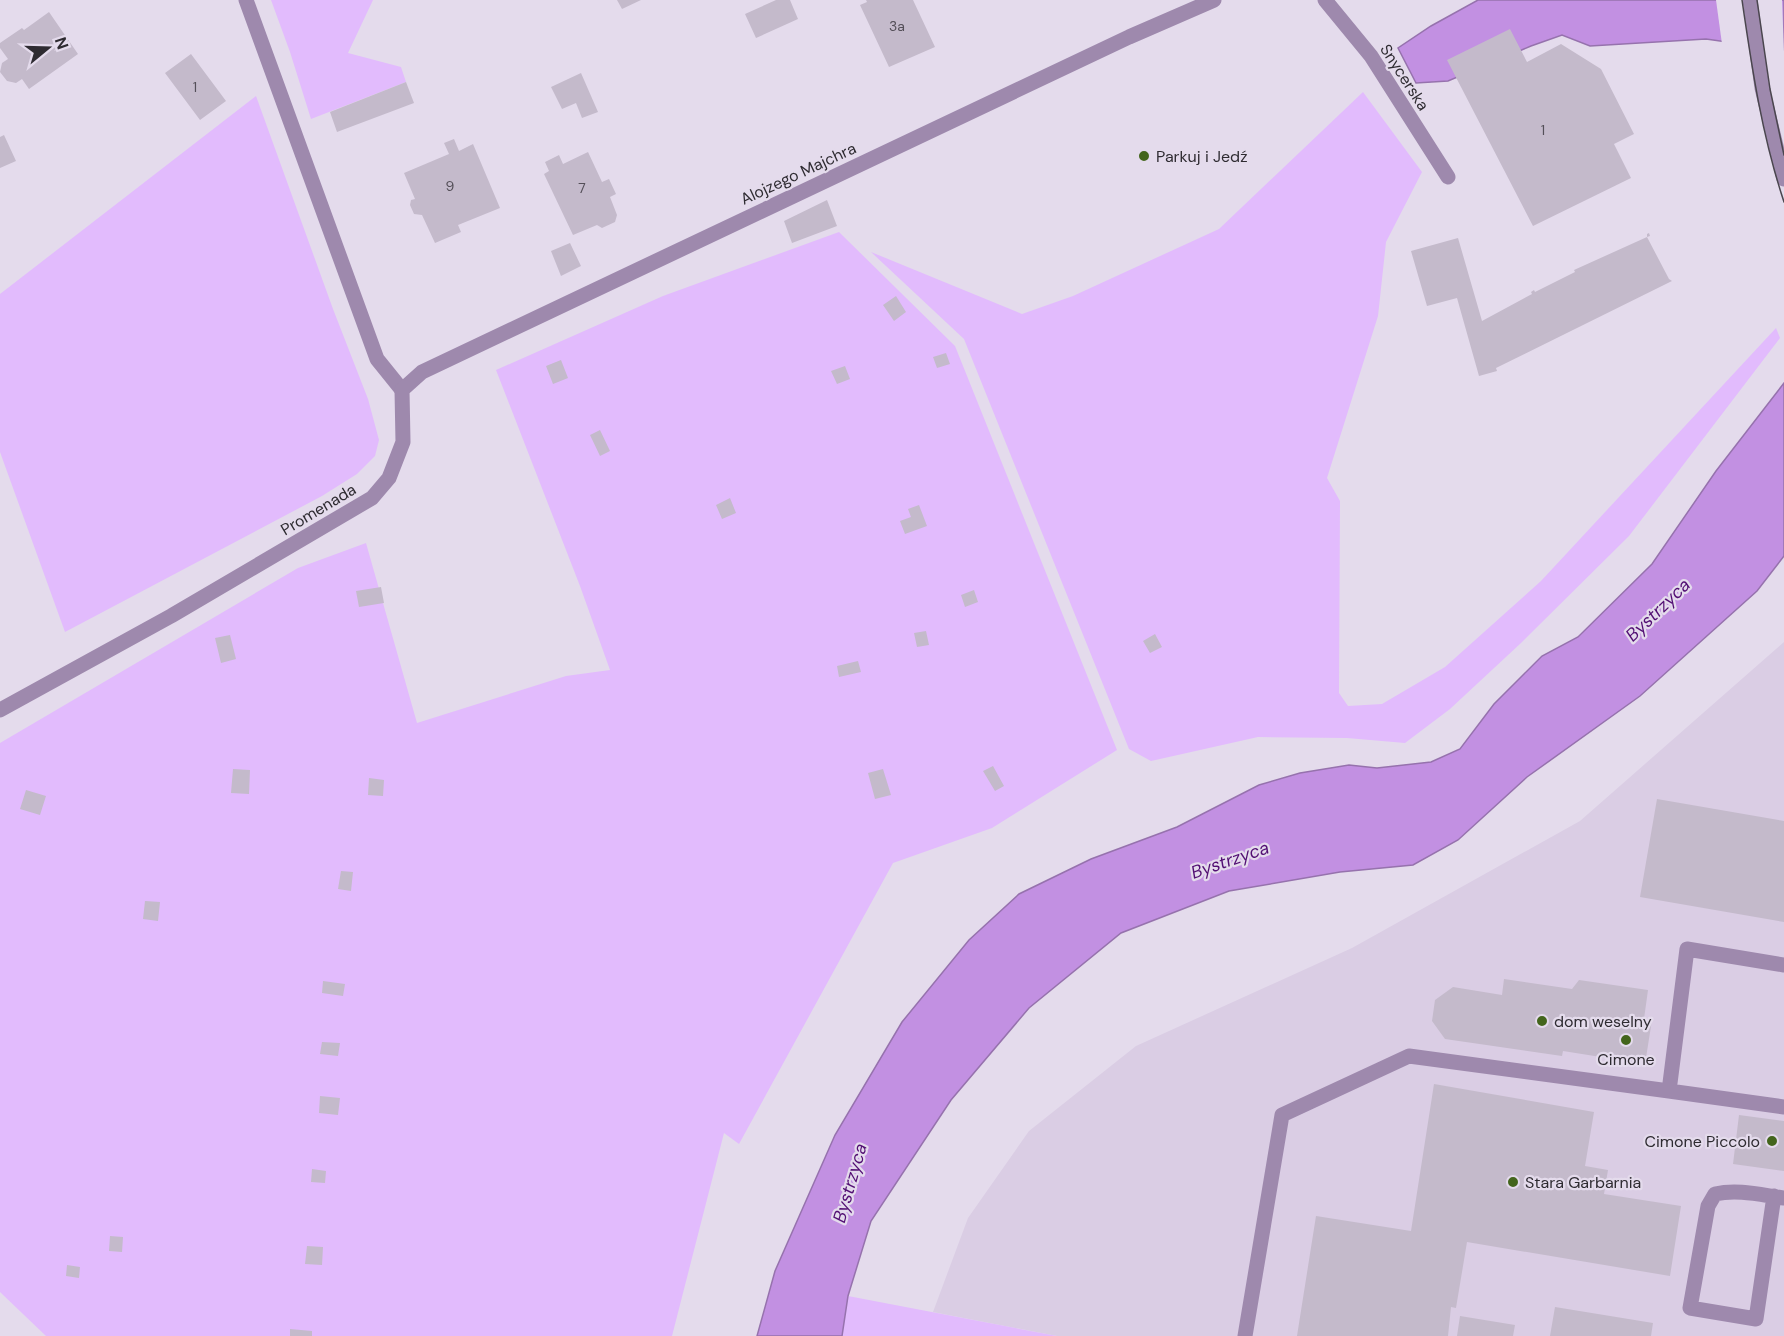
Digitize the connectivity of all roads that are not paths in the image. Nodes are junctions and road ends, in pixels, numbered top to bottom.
1 (246, 0) edge
2 (1214, 0) edge
3 (1325, 0) edge
4 (1750, 0) edge
5 (1449, 177) dead end
6 (1784, 178) edge
7 (402, 390) junction
8 (0, 710) edge
9 (1784, 965) edge
10 (1669, 1091) junction
11 (1784, 1107) edge
12 (1779, 1197) edge
13 (1245, 1336) edge

1 - 7 street
2 - 7 street, Alojzego Majchra
3 - 5 street, Snycerska
4 - 6 street
7 - 8 street, Promenada
9 - 10 street
10 - 11 street
10 - 13 street
12 - 12 street

